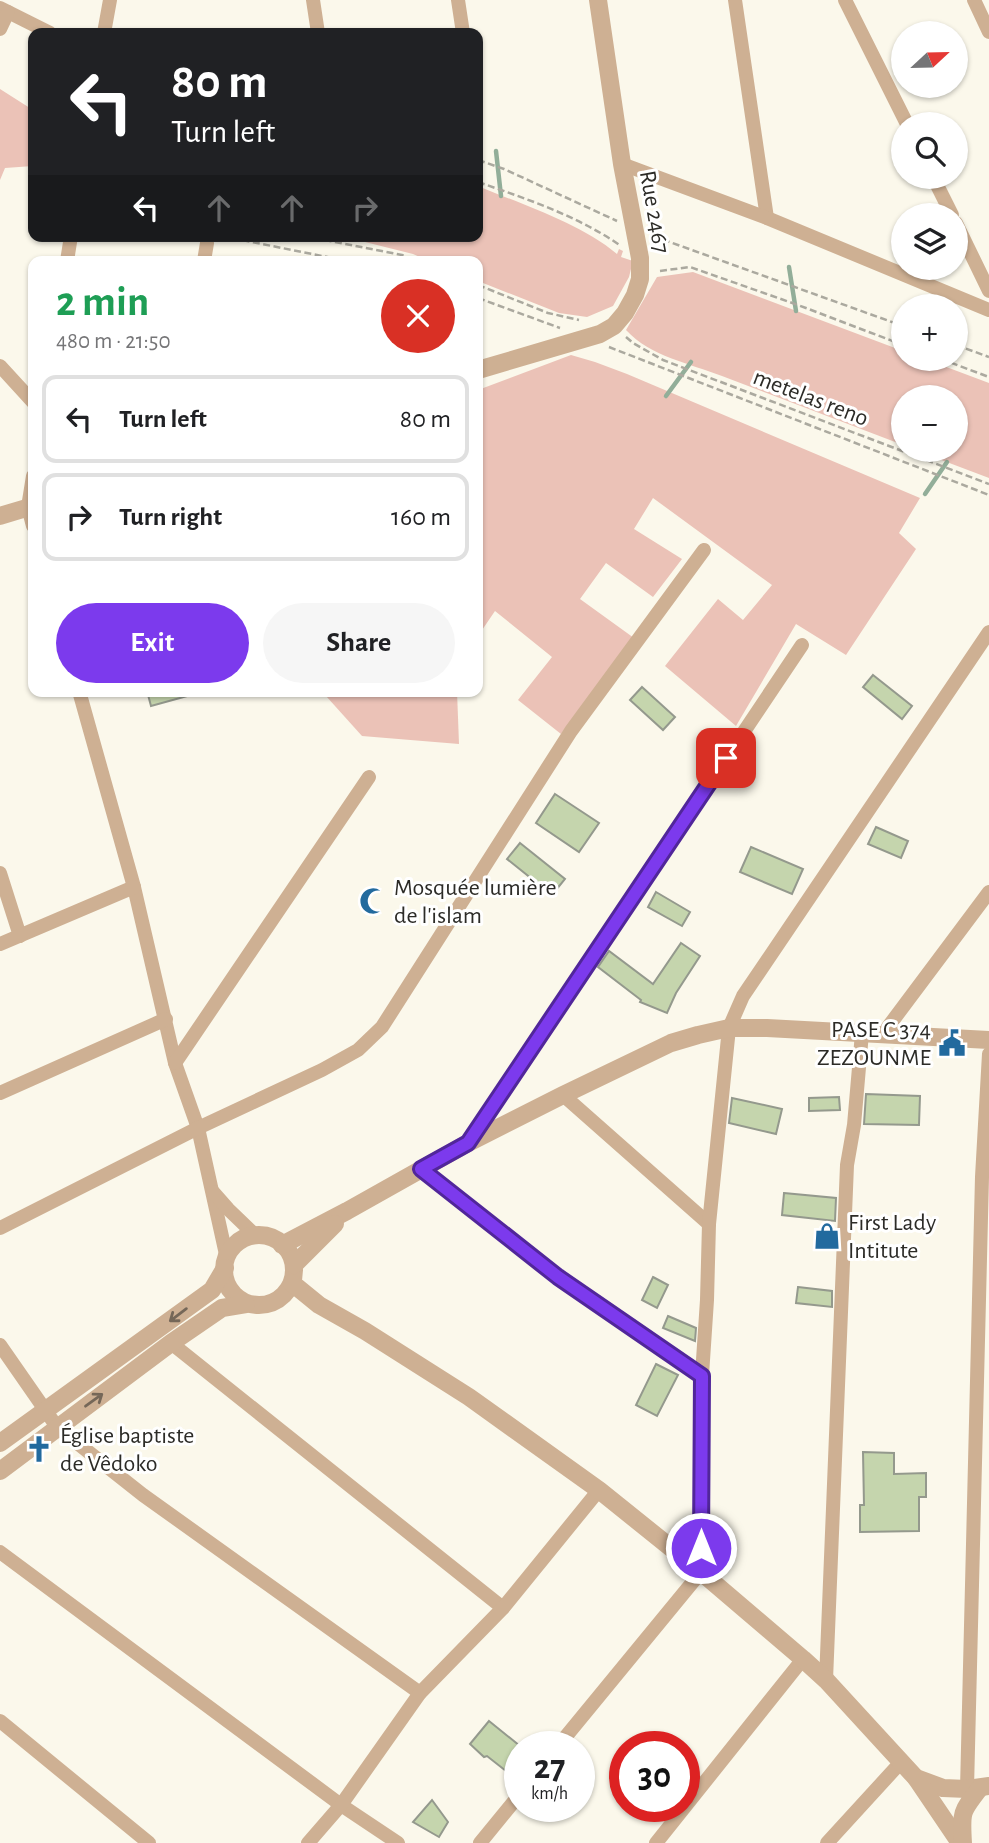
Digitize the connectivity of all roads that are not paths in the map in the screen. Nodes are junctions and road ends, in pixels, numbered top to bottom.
1 (110, 0) edge
2 (313, 0) edge
3 (458, 0) edge
4 (598, 0) edge
5 (735, 0) edge
6 (845, 0) edge
7 (974, 0) edge
8 (4, 10) edge
9 (40, 28) edge
10 (105, 28) edge
11 (317, 28) edge
12 (462, 28) edge
13 (0, 29) edge
14 (989, 32) edge
15 (901, 112) edge
16 (622, 164) junction
17 (767, 218) junction
18 (206, 243) dead end
19 (968, 248) edge
20 (205, 256) edge
21 (989, 291) edge
22 (989, 310) edge
23 (0, 366) edge
24 (483, 369) edge
25 (28, 397) edge
26 (28, 507) edge
27 (0, 516) edge
28 (704, 550) dead end
29 (989, 632) edge
30 (802, 645) dead end
31 (81, 697) edge
32 (369, 778) dead end
33 (0, 873) edge
34 (134, 887) junction
35 (989, 892) edge
36 (20, 936) junction
37 (0, 944) edge
38 (166, 1018) junction
39 (729, 1028) junction
40 (862, 1033) junction
41 (882, 1035) junction
42 (989, 1040) edge
43 (989, 1054) edge
44 (175, 1063) junction
45 (0, 1093) edge
46 (563, 1095) junction
47 (198, 1128) junction
48 (468, 1143) junction
49 (421, 1169) junction
50 (985, 1177) edge
51 (212, 1191) junction
52 (347, 1211) junction
53 (709, 1224) junction
54 (0, 1228) edge
55 (255, 1235) junction
56 (282, 1245) junction
57 (226, 1263) junction
58 (294, 1265) junction
59 (288, 1289) junction
60 (246, 1304) junction
61 (984, 1328) edge
62 (171, 1343) junction
63 (0, 1345) edge
64 (702, 1376) junction
65 (45, 1409) junction
66 (57, 1427) junction
67 (0, 1443) edge
68 (0, 1471) edge
69 (599, 1490) junction
70 (0, 1552) edge
71 (701, 1572) junction
72 (503, 1608) junction
73 (803, 1659) junction
74 (826, 1681) junction
75 (420, 1693) junction
76 (0, 1721) edge
77 (570, 1731) edge
78 (902, 1761) junction
79 (916, 1778) junction
80 (979, 1788) edge
81 (341, 1805) junction
82 (504, 1814) edge
83 (149, 1843) edge
84 (308, 1843) edge
85 (398, 1843) edge
86 (480, 1843) edge
87 (656, 1843) edge
88 (827, 1843) edge
89 (961, 1843) edge

1 - 10 street
2 - 11 street
3 - 12 street
4 - 16 street, Rue 2467
5 - 17 street
6 - 15 street
7 - 14 street
8 - 9 street
8 - 13 street
16 - 17 street
16 - 24 street, Rue 2467
17 - 22 street
18 - 20 street
19 - 21 street
23 - 25 street
26 - 27 street
28 - 47 street
29 - 39 street
30 - 48 street
31 - 34 street
32 - 44 street
33 - 36 street
34 - 36 street
34 - 38 street
35 - 41 street
36 - 37 street
38 - 44 street
38 - 45 street
39 - 40 street
39 - 46 street
39 - 53 street
40 - 41 street
40 - 74 street
41 - 42 street
43 - 50 street
44 - 47 street
46 - 48 street
46 - 53 street
47 - 51 street
47 - 54 street
48 - 49 street
49 - 52 street
49 - 64 street
50 - 61 street
51 - 55 street
51 - 57 street
52 - 56 street
52 - 58 street
53 - 64 street
55 - 56 street
55 - 57 street
56 - 58 street
57 - 60 street
57 -> 65 street
58 - 59 street
59 - 60 street
59 - 69 street
60 - 62 street
61 - 80 street
66 -> 62 street
62 - 72 street
63 - 65 street
64 - 71 street
65 - 66 street
65 - 67 street
66 - 68 street
66 - 75 street
69 - 71 street
69 - 72 street
70 - 81 street
71 - 73 street
71 - 77 street
72 - 75 street
73 - 74 street
73 - 87 street
74 - 78 street
75 - 81 street
76 - 83 street
78 - 79 street
78 - 88 street
79 - 80 street
79 - 89 street
80 - 89 street
81 - 84 street
81 - 85 street
82 - 86 street

